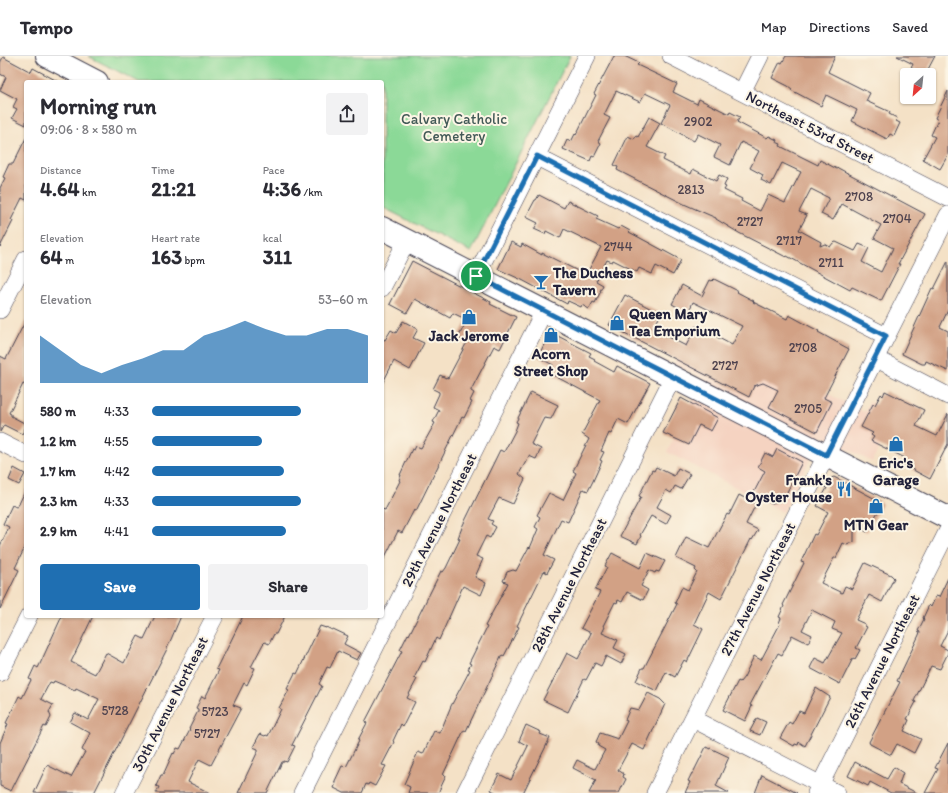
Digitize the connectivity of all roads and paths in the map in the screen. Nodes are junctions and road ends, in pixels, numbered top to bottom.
1 (47, 56) edge
2 (587, 56) edge
3 (671, 56) edge
4 (760, 56) edge
5 (93, 80) edge
6 (742, 92) junction
7 (537, 156) junction
8 (948, 198) edge
9 (948, 215) edge
10 (384, 229) edge
11 (407, 240) junction
12 (24, 262) edge
13 (476, 276) junction
14 (384, 284) edge
15 (0, 310) edge
16 (544, 311) junction
17 (886, 336) junction
18 (875, 358) junction
19 (673, 377) junction
20 (948, 396) edge
21 (0, 442) edge
22 (24, 454) edge
23 (826, 455) junction
24 (948, 518) edge
25 (948, 530) edge
26 (28, 618) edge
27 (214, 618) edge
28 (0, 672) edge
29 (693, 719) junction
30 (818, 789) edge
31 (124, 793) edge
32 (302, 793) edge
33 (465, 793) edge
34 (655, 793) edge
35 (837, 793) edge

1 - 5 main road
2 - 7 street
3 - 6 street, Northeast 53rd Street
4 - 6 street
6 - 8 street, Northeast 53rd Street
7 - 13 street
7 - 17 street
9 - 17 street, 27th Avenue Northeast
10 - 11 main road
11 - 13 main road
11 - 14 street
12 - 15 street
13 - 16 main road
16 - 19 main road
16 - 32 street, 29th Avenue Northeast
17 - 18 street, 27th Avenue Northeast
18 - 20 street
18 - 23 street, 27th Avenue Northeast
19 - 23 main road
19 - 33 street, 28th Avenue Northeast
21 - 22 street
23 - 24 main road
23 - 29 street, 27th Avenue Northeast
25 - 30 street, 26th Avenue Northeast
26 - 28 street
27 - 31 street, 30th Avenue Northeast
29 - 30 street
29 - 34 street, 27th Avenue Northeast
30 - 35 street

